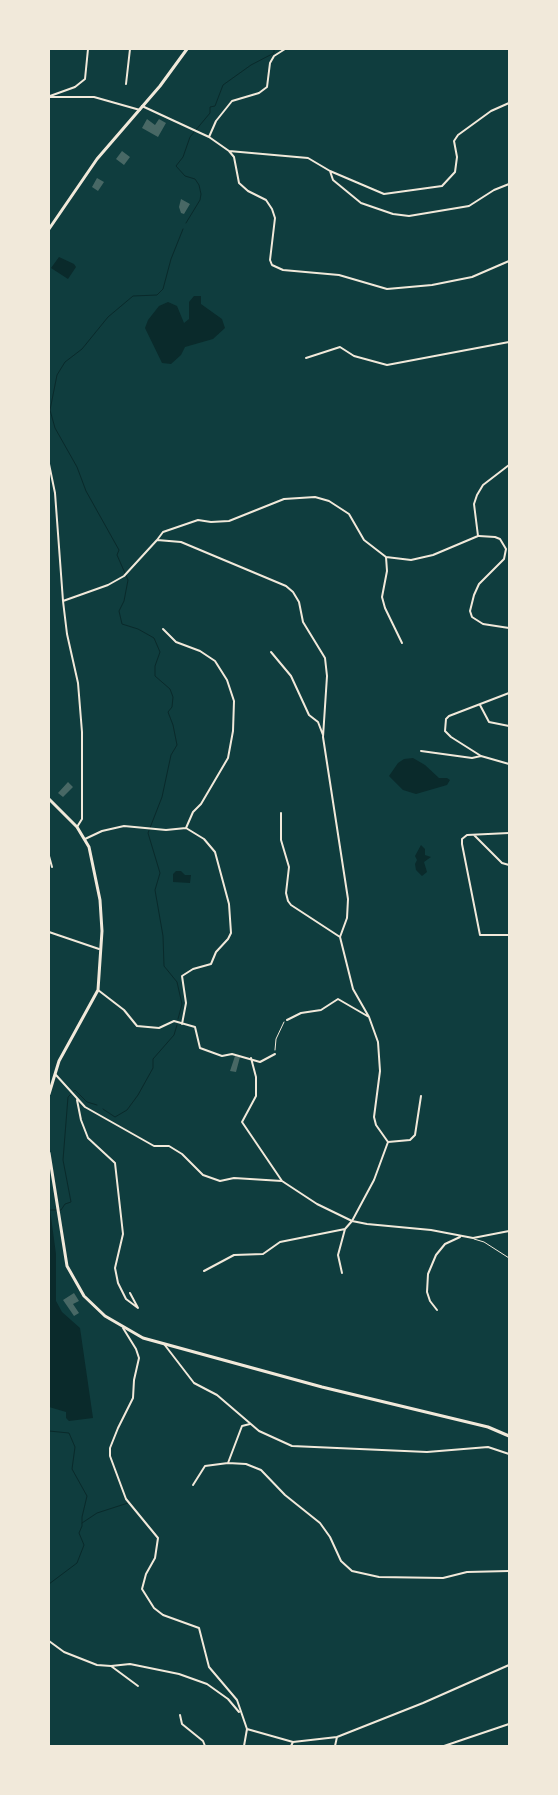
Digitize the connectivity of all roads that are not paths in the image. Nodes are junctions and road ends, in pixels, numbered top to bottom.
1 (88, 49) edge
2 (130, 49) edge
3 (187, 49) edge
4 (285, 49) edge
5 (126, 84) dead end
6 (49, 96) edge
7 (509, 103) edge
8 (141, 108) junction
9 (209, 137) junction
10 (229, 150) junction
11 (330, 170) junction
12 (509, 184) edge
13 (49, 230) edge
14 (509, 261) edge
15 (509, 342) edge
16 (306, 358) dead end
17 (49, 464) edge
18 (509, 465) edge
19 (478, 536) junction
20 (157, 540) junction
21 (386, 557) junction
22 (64, 601) junction
23 (509, 628) edge
24 (163, 629) dead end
25 (402, 643) dead end
26 (271, 652) dead end
27 (509, 693) edge
28 (480, 705) junction
29 (509, 726) edge
30 (323, 737) junction
31 (421, 752) dead end
32 (481, 756) junction
33 (509, 764) edge
34 (49, 799) edge
35 (281, 813) dead end
36 (77, 827) junction
37 (186, 828) junction
38 (509, 832) edge
39 (474, 835) junction
40 (85, 839) junction
41 (49, 856) edge
42 (509, 865) edge
43 (52, 868) dead end
44 (49, 932) edge
45 (509, 935) edge
46 (340, 937) junction
47 (102, 950) junction
48 (98, 990) junction
49 (369, 1017) junction
50 (287, 1020) road end
51 (182, 1024) junction
52 (274, 1054) road end
53 (251, 1058) junction
54 (54, 1073) junction
55 (49, 1094) edge
56 (421, 1096) dead end
57 (77, 1100) junction
58 (388, 1142) junction
59 (49, 1153) edge
60 (282, 1181) junction
61 (352, 1221) junction
62 (345, 1229) junction
63 (509, 1231) edge
64 (460, 1237) junction
65 (473, 1238) junction
66 (509, 1258) edge
67 (204, 1271) dead end
68 (342, 1272) dead end
69 (130, 1293) dead end
70 (437, 1310) dead end
71 (122, 1326) junction
72 (164, 1344) junction
73 (250, 1424) junction
74 (509, 1436) edge
75 (509, 1454) edge
76 (228, 1464) junction
77 (193, 1485) dead end
78 (509, 1571) edge
79 (49, 1641) edge
80 (509, 1665) edge
81 (111, 1666) junction
82 (138, 1686) dead end
83 (240, 1714) junction
84 (180, 1715) dead end
85 (509, 1724) edge
86 (247, 1729) junction
87 (337, 1737) junction
88 (293, 1742) junction
89 (205, 1746) edge
90 (244, 1746) edge
91 (291, 1746) edge
92 (336, 1746) edge
93 (444, 1746) edge

1 - 6 street
2 - 5 street
3 - 8 main road
4 - 9 street
6 - 8 street
7 - 11 street
8 - 9 street
8 - 13 main road
9 - 10 street
10 - 11 street
10 - 14 street
11 - 12 street
15 - 16 street
17 - 22 street
18 - 19 street
19 - 21 street
19 - 23 street
20 - 21 street
20 - 22 street
20 - 30 street
21 - 25 street
22 - 36 street
24 - 37 street
26 - 30 street
27 - 28 street
28 - 29 street
28 - 32 street
30 - 46 street
31 - 32 street
32 - 33 street
34 - 36 main road
35 - 46 street
36 - 40 main road
37 - 40 street
37 - 51 street
38 - 39 street
39 - 42 street
39 - 45 street
40 - 47 main road
41 - 43 street
44 - 47 street
46 - 49 street
47 - 48 main road
48 - 51 street
48 - 54 main road
49 - 50 street
49 - 58 street
51 - 53 street
52 - 53 street
53 - 60 street
54 - 55 main road
54 - 57 street
56 - 58 street
57 - 60 street
57 - 69 street
58 - 61 street
59 - 71 main road
60 - 61 street
61 - 62 street
61 - 64 street
62 - 67 street
62 - 68 street
63 - 65 street
64 - 65 street
64 - 70 street
65 - 66 lane
71 - 72 main road
71 - 83 street
72 - 73 street
72 - 74 main road
73 - 75 street
73 - 76 street
76 - 77 street
76 - 78 street
79 - 81 street
80 - 87 street
81 - 82 street
81 - 83 street
83 - 86 street
84 - 89 street
85 - 93 street
86 - 88 street
86 - 90 street
87 - 88 street
87 - 92 street
88 - 91 street

